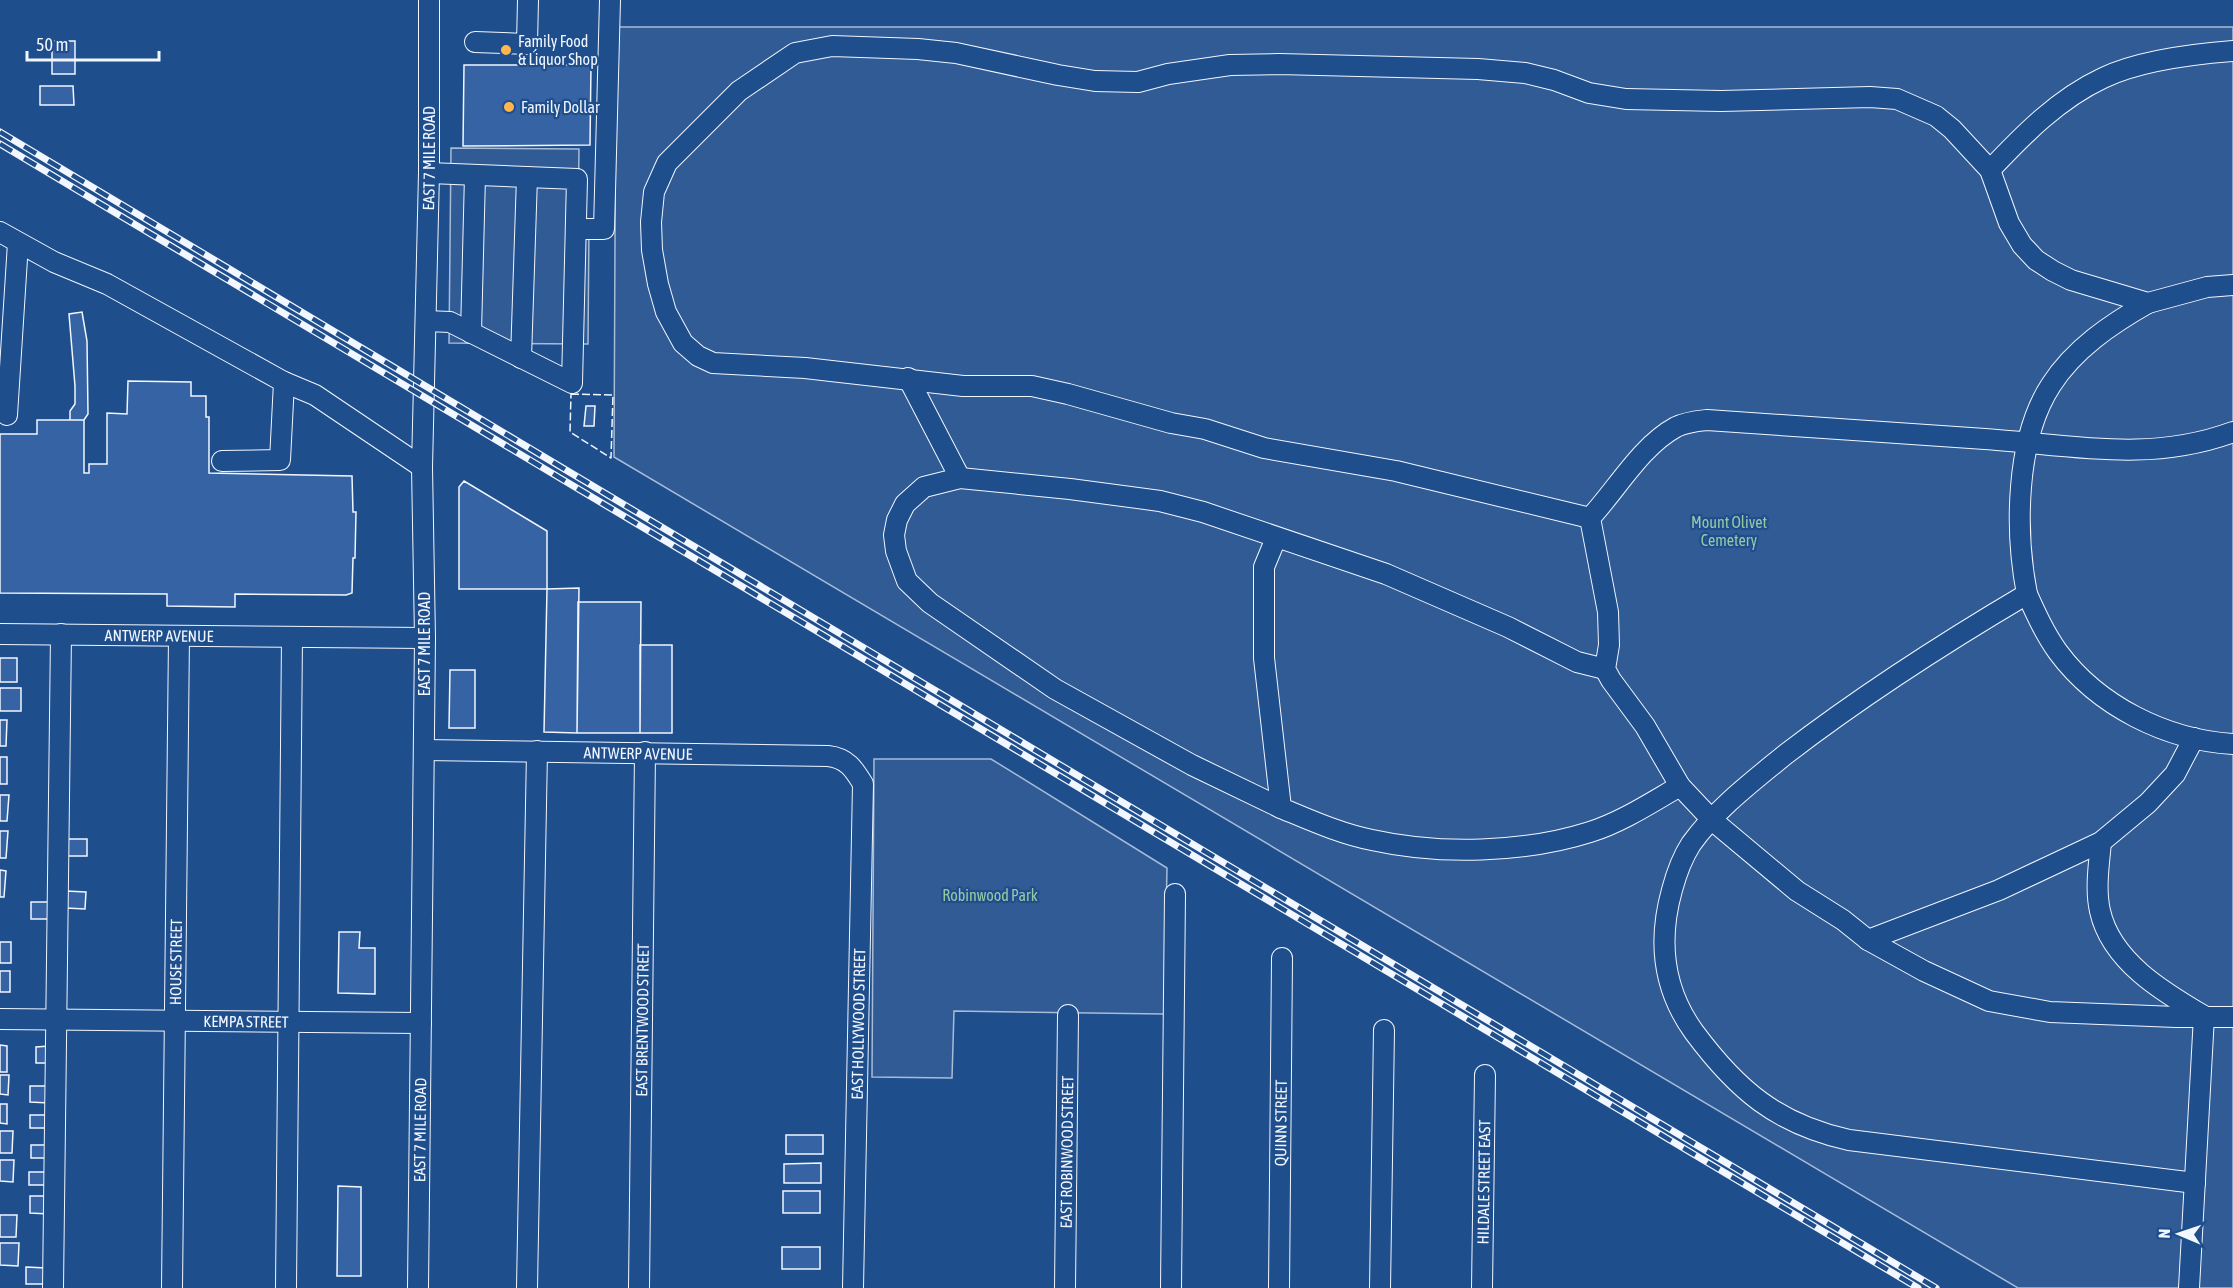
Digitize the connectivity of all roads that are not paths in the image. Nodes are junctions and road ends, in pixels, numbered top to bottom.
1 (429, 0) edge
2 (528, 0) edge
3 (610, 0) edge
4 (475, 42) dead end
5 (2233, 51) edge
6 (1989, 170) junction
7 (429, 173) junction
8 (475, 175) junction
9 (526, 177) junction
10 (576, 228) junction
11 (0, 232) edge
12 (18, 243) junction
13 (2233, 285) edge
14 (2148, 303) junction
15 (426, 321) junction
16 (471, 333) junction
17 (521, 358) junction
18 (908, 378) junction
19 (284, 382) junction
20 (7, 416) dead end
21 (2233, 432) edge
22 (2029, 442) junction
23 (222, 461) dead end
24 (422, 467) junction
25 (960, 478) junction
26 (1590, 518) junction
27 (1276, 538) junction
28 (2027, 594) junction
29 (0, 634) edge
30 (61, 634) junction
31 (179, 636) junction
32 (292, 637) junction
33 (425, 638) junction
34 (1605, 669) junction
35 (2194, 738) junction
36 (2233, 744) edge
37 (424, 750) junction
38 (537, 751) junction
39 (645, 752) junction
40 (849, 765) joint
41 (1680, 786) junction
42 (1281, 808) junction
43 (1712, 820) junction
44 (2101, 842) junction
45 (1175, 894) dead end
46 (1869, 940) junction
47 (1282, 958) dead end
48 (1068, 1015) dead end
49 (2204, 1016) junction
50 (2233, 1017) edge
51 (0, 1019) edge
52 (56, 1020) junction
53 (175, 1021) junction
54 (290, 1021) junction
55 (421, 1023) junction
56 (1383, 1030) dead end
57 (1485, 1075) dead end
58 (2195, 1183) junction
59 (53, 1288) edge
60 (172, 1288) edge
61 (286, 1288) edge
62 (418, 1288) edge
63 (527, 1288) edge
64 (639, 1288) edge
65 (853, 1288) edge
66 (1065, 1288) edge
67 (1171, 1288) edge
68 (1279, 1288) edge
69 (1380, 1288) edge
70 (1482, 1288) edge
71 (2189, 1288) edge

1 - 7 street, EAST 7 MILE ROAD
2 - 4 street
3 - 10 street
5 - 6 street
6 - 14 street
6 - 18 street
7 - 8 street
7 - 15 street, EAST 7 MILE ROAD
8 - 9 street
8 - 16 street
9 - 10 street
9 - 17 street
10 - 17 street
11 - 12 street
12 - 19 street
12 - 20 street
13 - 14 street
14 - 22 street
15 - 16 street
15 - 24 street, EAST 7 MILE ROAD
16 - 17 street
18 - 25 street
18 - 26 street
19 - 23 street
19 - 24 street
21 - 22 street
22 - 26 street
22 - 28 street
24 - 33 street, EAST 7 MILE ROAD
25 - 27 street
25 - 42 street
26 - 34 street
27 - 34 street
27 - 42 street
28 - 35 street
28 - 43 street
29 - 30 street, ANTWERP AVENUE
30 - 31 street, ANTWERP AVENUE
30 - 52 street
31 - 32 street, ANTWERP AVENUE
31 - 53 street, HOUSE STREET
32 - 33 street, ANTWERP AVENUE
32 - 54 street
33 - 37 street, EAST 7 MILE ROAD
34 - 41 street
35 - 36 street
35 - 44 street
37 - 38 street, ANTWERP AVENUE
37 - 55 street, EAST 7 MILE ROAD
38 - 39 street, ANTWERP AVENUE
38 - 63 street
39 - 40 street, ANTWERP AVENUE
39 - 64 street, EAST BRENTWOOD STREET
40 - 65 street, EAST HOLLYWOOD STREET
41 - 42 street
41 - 43 street
43 - 46 street
43 - 58 street
44 - 46 street
44 - 49 street
45 - 67 street
46 - 49 street
47 - 68 street, QUINN STREET
48 - 66 street, EAST ROBINWOOD STREET
49 - 50 street
49 - 58 street
51 - 52 street, KEMPA STREET
52 - 53 street, KEMPA STREET
52 - 59 street
53 - 54 street, KEMPA STREET
53 - 60 street, HOUSE STREET
54 - 55 street, KEMPA STREET
54 - 61 street
55 - 62 street, EAST 7 MILE ROAD
56 - 69 street
57 - 70 street, HILDALE STREET EAST
58 - 71 street

